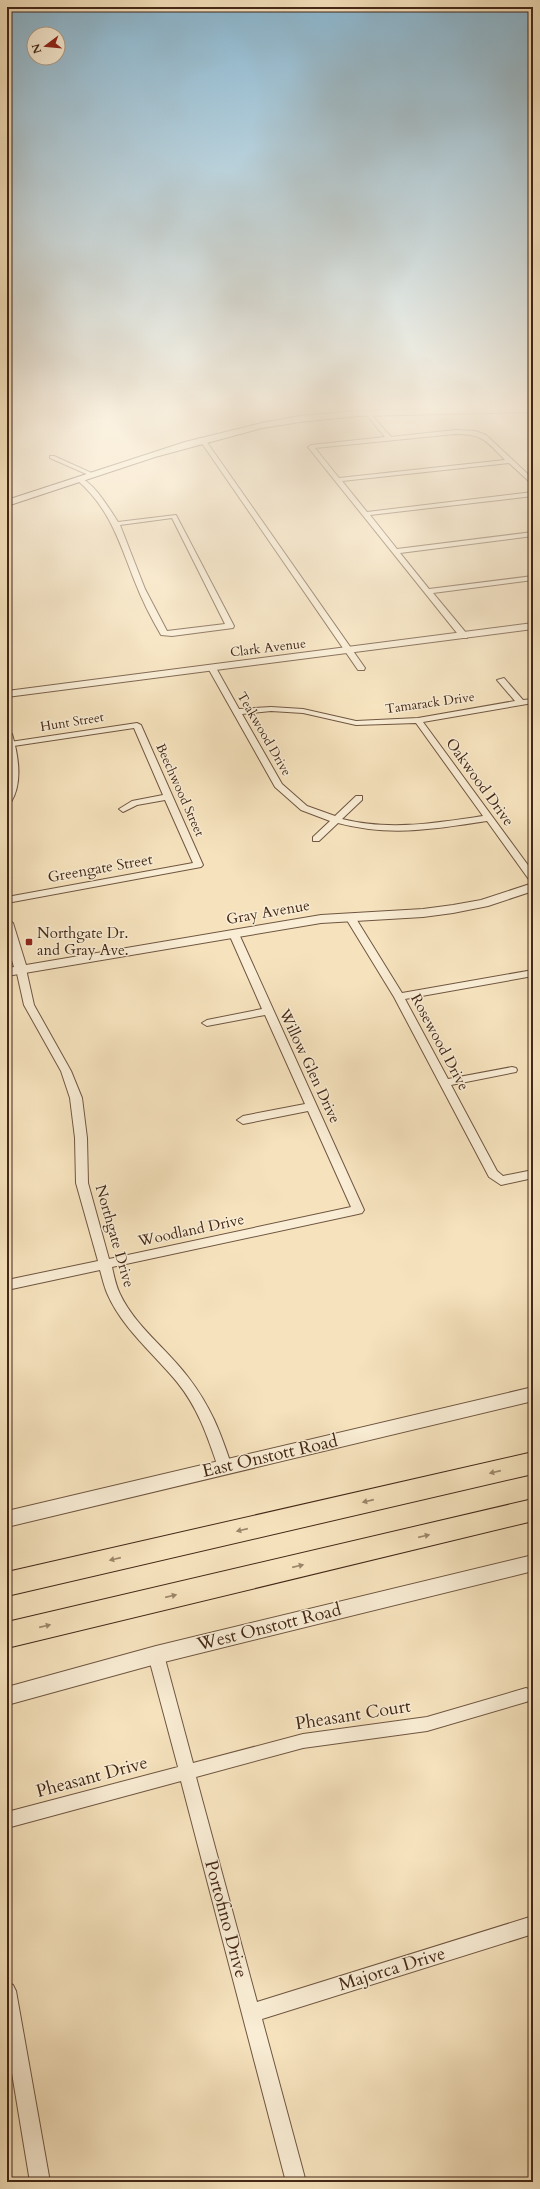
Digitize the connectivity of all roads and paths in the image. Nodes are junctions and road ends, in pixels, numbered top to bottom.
1 (106, 509) edge
2 (251, 509) edge
3 (362, 509) edge
4 (406, 509) edge
5 (366, 514) junction
6 (116, 524) junction
7 (533, 534) edge
8 (396, 551) junction
9 (533, 578) edge
10 (428, 591) junction
11 (533, 626) edge
12 (464, 636) junction
13 (349, 650) junction
14 (212, 668) junction
15 (361, 668) dead end
16 (501, 680) dead end
17 (7, 694) edge
18 (533, 701) edge
19 (520, 703) junction
20 (236, 712) junction
21 (418, 720) junction
22 (137, 725) joint
23 (7, 734) edge
24 (10, 745) junction
25 (169, 798) junction
26 (359, 798) dead end
27 (7, 800) edge
28 (123, 809) dead end
29 (489, 818) junction
30 (336, 820) junction
31 (316, 839) dead end
32 (198, 864) joint
33 (533, 879) edge
34 (533, 887) edge
35 (7, 900) edge
36 (350, 917) junction
37 (7, 923) edge
38 (234, 934) junction
39 (21, 969) junction
40 (7, 972) edge
41 (533, 973) edge
42 (399, 997) junction
43 (268, 1011) junction
44 (207, 1023) dead end
45 (512, 1070) dead end
46 (445, 1083) junction
47 (312, 1106) junction
48 (243, 1120) dead end
49 (533, 1174) edge
50 (358, 1210) joint
51 (104, 1264) junction
52 (7, 1285) edge
53 (533, 1394) edge
54 (533, 1463) edge
55 (225, 1467) junction
56 (533, 1510) edge
57 (7, 1520) edge
58 (533, 1563) edge
59 (7, 1584) edge
60 (7, 1635) edge
61 (156, 1655) junction
62 (526, 1695) dead end
63 (7, 1696) edge
64 (187, 1773) junction
65 (7, 1820) edge
66 (533, 1925) edge
67 (7, 1991) edge
68 (251, 2013) junction
69 (40, 2182) edge
70 (296, 2182) edge

1 - 6 street
2 - 13 street
3 - 5 street
4 - 5 street
5 - 8 street
6 - 6 street
7 - 8 street
8 - 10 street
9 - 10 street
10 - 12 street
11 - 12 street, Clark Avenue
12 - 13 street, Clark Avenue
13 - 14 street, Clark Avenue
13 - 15 street
14 - 17 street, Clark Avenue
14 - 20 street, Teakwood Drive
16 - 19 street
18 - 19 street, Tamarack Drive
19 - 21 street, Tamarack Drive
20 - 21 street, Tamarack Drive
20 - 30 street, Teakwood Drive
21 - 29 street, Oakwood Drive
22 - 24 street, Hunt Street
22 - 25 street, Beechwood Street
23 - 24 street
24 - 27 street
25 - 28 street
25 - 32 street, Beechwood Street
26 - 30 street
29 - 30 street, Teakwood Drive
29 - 33 street, Oakwood Drive
30 - 31 street
32 - 35 street, Greengate Street
34 - 36 street, Gray Avenue
36 - 38 street, Gray Avenue
36 - 42 street, Rosewood Drive
37 - 39 street, Northgate Drive
38 - 39 street, Gray Avenue
38 - 43 street, Willow Glen Drive
39 - 40 street, Gray Avenue
39 - 51 street, Northgate Drive
41 - 42 street
42 - 46 street, Rosewood Drive
43 - 44 street
43 - 47 street, Willow Glen Drive
45 - 46 street
46 - 49 street, Rosewood Drive
47 - 48 street
47 - 50 street, Willow Glen Drive
50 - 51 street, Woodland Drive
51 - 52 street, Woodland Drive
51 - 55 street, Northgate Drive
53 - 55 street, East Onstott Road
54 -> 59 highway
55 - 57 street, East Onstott Road
60 -> 56 highway
58 - 61 street, West Onstott Road
61 - 63 street, West Onstott Road
61 - 64 street, Portofino Drive
62 - 64 street, Pheasant Court
64 - 65 street, Pheasant Drive
64 - 68 street, Portofino Drive
66 - 68 street, Majorca Drive
67 - 69 street
68 - 70 street, Portofino Drive

